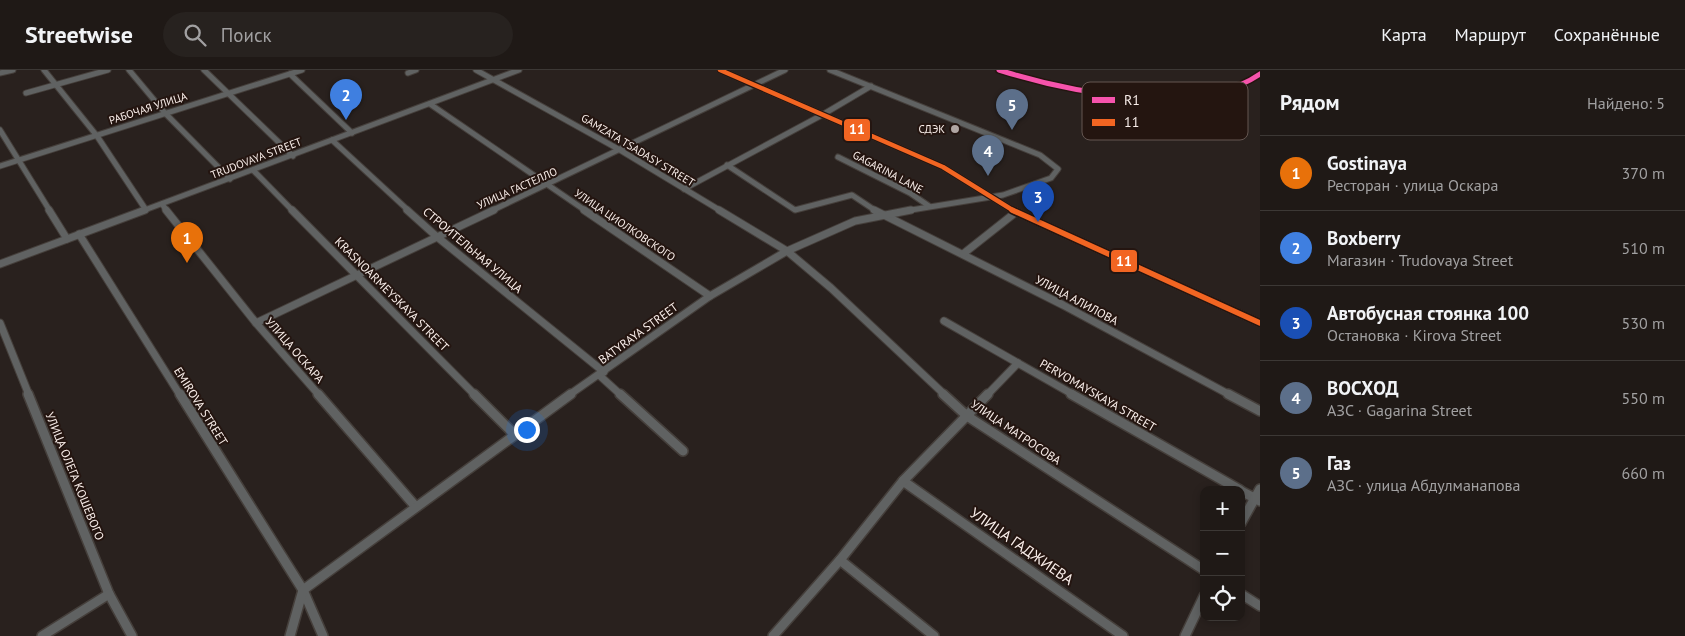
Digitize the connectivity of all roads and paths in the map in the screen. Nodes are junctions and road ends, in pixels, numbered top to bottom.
1 (13, 70) edge
2 (44, 70) edge
3 (108, 70) edge
4 (129, 70) edge
5 (204, 70) edge
6 (302, 70) edge
7 (416, 70) edge
8 (476, 70) edge
9 (519, 70) edge
10 (720, 70) edge
11 (785, 70) edge
12 (830, 70) edge
13 (408, 73) dead end
14 (0, 74) edge
15 (290, 74) junction
16 (493, 80) junction
17 (56, 84) junction
18 (754, 85) junction
19 (871, 86) junction
20 (26, 93) dead end
21 (230, 93) junction
22 (430, 104) junction
23 (165, 113) junction
24 (822, 115) junction
25 (0, 130) edge
26 (352, 133) junction
27 (97, 136) junction
28 (332, 140) junction
29 (620, 150) junction
30 (293, 156) junction
31 (838, 157) dead end
32 (20, 160) junction
33 (727, 165) junction
34 (0, 166) edge
35 (253, 170) junction
36 (230, 179) junction
37 (548, 186) junction
38 (684, 189) junction
39 (992, 198) junction
40 (162, 204) junction
41 (929, 206) junction
42 (146, 210) junction
43 (1016, 212) junction
44 (882, 215) junction
45 (79, 234) junction
46 (436, 236) junction
47 (67, 239) junction
48 (787, 251) junction
49 (963, 254) junction
50 (0, 264) edge
51 (358, 275) junction
52 (710, 296) junction
53 (944, 321) dead end
54 (0, 323) edge
55 (256, 323) junction
56 (1260, 324) edge
57 (1018, 363) junction
58 (601, 374) junction
59 (1260, 411) edge
60 (967, 416) junction
61 (514, 434) junction
62 (683, 451) dead end
63 (904, 481) junction
64 (1233, 486) edge
65 (1260, 489) edge
66 (1245, 493) edge
67 (1257, 500) edge
68 (416, 507) junction
69 (1245, 517) edge
70 (840, 560) junction
71 (1200, 567) edge
72 (303, 590) junction
73 (109, 594) junction
74 (1245, 597) edge
75 (1200, 604) edge
76 (1260, 606) edge
77 (42, 636) edge
78 (132, 636) edge
79 (290, 636) edge
80 (323, 636) edge
81 (773, 636) edge
82 (934, 636) edge
83 (1123, 636) edge
84 (1185, 636) edge

1 - 14 street
2 - 17 street
3 - 17 street
4 - 23 street
5 - 21 street
6 - 15 street, РАБОЧАЯ УЛИЦА
7 - 13 street
8 - 16 street, GAMZATA TSADASY STREET
9 - 16 street, TRUDOVAYA STREET
10 - 18 street
11 - 18 street, УЛИЦА ГАСТЕЛЛО
12 - 19 street
15 - 21 street, РАБОЧАЯ УЛИЦА
15 - 26 street
16 - 22 street, TRUDOVAYA STREET
16 - 29 street, GAMZATA TSADASY STREET
17 - 20 street
17 - 27 street
18 - 24 street
18 - 29 street, УЛИЦА ГАСТЕЛЛО
19 - 24 street
19 - 39 street, BATYRAYA STREET
21 - 23 street, РАБОЧАЯ УЛИЦА
21 - 30 street
22 - 26 street, TRUDOVAYA STREET
22 - 37 street, УЛИЦА ЦИОЛКОВСКОГО
23 - 27 street, РАБОЧАЯ УЛИЦА
23 - 36 street
24 - 33 street
24 - 39 street
25 - 32 street
26 - 28 street, TRUDOVAYA STREET
27 - 32 street, РАБОЧАЯ УЛИЦА
27 - 42 street
28 - 30 street, TRUDOVAYA STREET
28 - 46 street, СТРОИТЕЛЬНАЯ УЛИЦА
29 - 37 street, УЛИЦА ГАСТЕЛЛО
29 - 38 street, GAMZATA TSADASY STREET
30 - 35 street, TRUDOVAYA STREET
31 - 41 street, GAGARINA LANE
32 - 34 street, РАБОЧАЯ УЛИЦА
32 - 47 street
33 - 38 street
33 - 44 street, УЛИЦА АЛИЛОВА
35 - 36 street, TRUDOVAYA STREET
35 - 51 street, KRASNOARMEYSKAYA STREET
36 - 40 street, TRUDOVAYA STREET
37 - 46 street, УЛИЦА ГАСТЕЛЛО
37 - 52 street, УЛИЦА ЦИОЛКОВСКОГО
38 - 48 street, GAMZATA TSADASY STREET
39 - 41 street, BATYRAYA STREET
39 - 43 street
40 - 42 street, TRUDOVAYA STREET
40 - 55 street, УЛИЦА ОСКАРА
41 - 44 street, BATYRAYA STREET
42 - 45 street, TRUDOVAYA STREET
43 - 49 street
43 - 56 street
44 - 48 street, BATYRAYA STREET
44 - 49 street, УЛИЦА АЛИЛОВА
45 - 47 street, TRUDOVAYA STREET
45 - 72 street, EMIROVA STREET
46 - 51 street, УЛИЦА ГАСТЕЛЛО
46 - 58 street, СТРОИТЕЛЬНАЯ УЛИЦА
47 - 50 street, TRUDOVAYA STREET
48 - 52 street, BATYRAYA STREET
48 - 60 street, УЛИЦА МАТРОСОВА
49 - 59 street, УЛИЦА АЛИЛОВА
51 - 55 street, УЛИЦА ГАСТЕЛЛО
51 - 61 street, KRASNOARMEYSKAYA STREET
52 - 58 street, BATYRAYA STREET
53 - 57 street, PERVOMAYSKAYA STREET
54 - 73 street, УЛИЦА ОЛЕГА КОШЕВОГО
55 - 68 street, УЛИЦА ОСКАРА
57 - 60 street
57 - 64 street, PERVOMAYSKAYA STREET
58 - 61 street, BATYRAYA STREET
58 - 62 street, СТРОИТЕЛЬНАЯ УЛИЦА
60 - 63 street
60 - 71 street, УЛИЦА МАТРОСОВА
61 - 68 street, BATYRAYA STREET
63 - 70 street
63 - 83 street, УЛИЦА ГАДЖИЕВА
65 - 67 street
66 - 67 street, PERVOMAYSKAYA STREET
67 - 69 street
68 - 72 street, BATYRAYA STREET
70 - 81 street
70 - 82 street
72 - 79 street
72 - 80 street, EMIROVA STREET
73 - 77 street
73 - 78 street, УЛИЦА ОЛЕГА КОШЕВОГО
74 - 76 street
75 - 84 street

